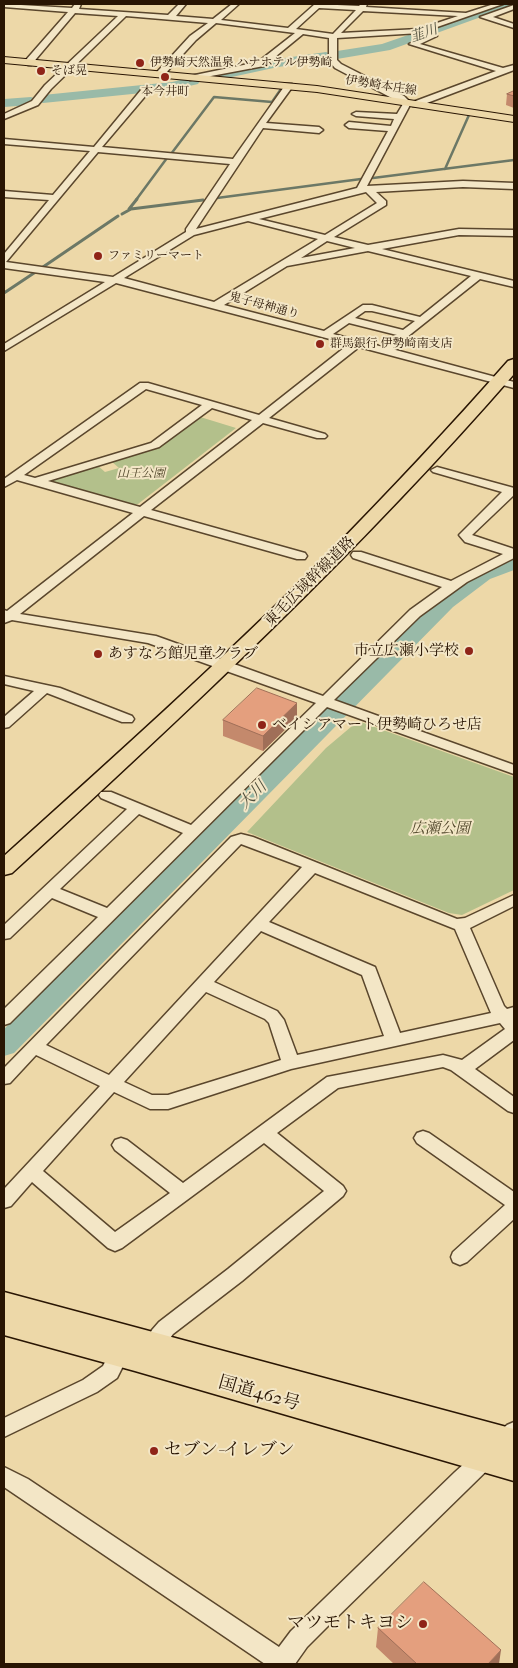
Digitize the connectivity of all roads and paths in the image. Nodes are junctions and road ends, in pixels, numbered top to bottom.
1 (183, 4) edge
2 (236, 4) edge
3 (500, 4) edge
4 (4, 5) edge
5 (318, 5) edge
6 (363, 6) edge
7 (76, 7) edge
8 (514, 7) edge
9 (124, 14) junction
10 (476, 15) junction
11 (170, 18) junction
12 (214, 21) junction
13 (514, 26) edge
14 (289, 31) junction
15 (300, 33) junction
16 (334, 36) junction
17 (4, 60) edge
18 (28, 63) junction
19 (69, 66) junction
20 (514, 67) edge
21 (503, 71) junction
22 (160, 74) junction
23 (193, 78) junction
24 (289, 86) junction
25 (144, 92) dead end
26 (412, 104) junction
27 (356, 114) dead end
28 (4, 117) edge
29 (399, 117) junction
30 (514, 119) edge
31 (260, 125) junction
32 (349, 125) dead end
33 (393, 129) junction
34 (319, 130) dead end
35 (4, 141) edge
36 (96, 150) junction
37 (235, 162) junction
38 (469, 174) dead end
39 (453, 176) junction
40 (514, 183) edge
41 (463, 184) junction
42 (408, 187) junction
43 (364, 190) junction
44 (4, 194) edge
45 (55, 198) junction
46 (248, 219) junction
47 (191, 233) junction
48 (514, 233) edge
49 (326, 238) junction
50 (371, 249) junction
51 (4, 260) edge
52 (281, 264) junction
53 (4, 265) edge
54 (479, 275) junction
55 (114, 280) junction
56 (514, 284) edge
57 (214, 306) junction
58 (347, 319) junction
59 (422, 320) junction
60 (405, 334) junction
61 (325, 335) junction
62 (356, 344) junction
63 (5, 346) edge
64 (384, 351) junction
65 (513, 356) edge
66 (500, 381) edge
67 (210, 404) junction
68 (260, 418) junction
69 (321, 436) dead end
70 (437, 470) dead end
71 (15, 476) junction
72 (37, 481) junction
73 (4, 484) edge
74 (512, 492) edge
75 (142, 511) junction
76 (514, 553) edge
77 (357, 555) dead end
78 (301, 556) dead end
79 (452, 586) junction
80 (5, 617) edge
81 (219, 663) junction
82 (4, 680) edge
83 (45, 688) junction
84 (328, 702) junction
85 (127, 719) dead end
86 (4, 724) edge
87 (514, 770) edge
88 (106, 795) dead end
89 (137, 808) junction
90 (194, 832) junction
91 (4, 848) edge
92 (312, 866) junction
93 (4, 868) edge
94 (50, 891) junction
95 (514, 900) edge
96 (109, 915) junction
97 (259, 924) junction
98 (461, 925) junction
99 (4, 934) edge
100 (203, 984) junction
101 (4, 1019) edge
102 (511, 1022) edge
103 (394, 1039) junction
104 (34, 1047) junction
105 (291, 1063) junction
106 (462, 1069) junction
107 (4, 1078) edge
108 (112, 1084) junction
109 (514, 1106) edge
110 (264, 1133) junction
111 (423, 1138) dead end
112 (121, 1145) dead end
113 (31, 1171) junction
114 (183, 1193) junction
115 (4, 1201) edge
116 (514, 1201) edge
117 (514, 1208) edge
118 (460, 1257) dead end
119 (4, 1304) edge
120 (4, 1324) edge
121 (154, 1345) junction
122 (119, 1354) junction
123 (4, 1428) edge
124 (506, 1448) edge
125 (4, 1476) edge
126 (282, 1664) edge

1 - 11 street
2 - 12 street
3 - 10 street
4 - 7 street
5 - 6 street
5 - 14 street
6 - 10 street
6 - 16 street
7 - 9 street
7 - 18 street
8 - 10 street
9 - 11 street
9 - 19 street
10 - 13 street
10 - 16 street
10 - 21 street
11 - 12 street
12 - 14 street
12 - 22 street
14 - 15 street
15 - 16 street
15 - 23 street
16 - 26 street
17 - 18 main road, 伊勢崎本庄線
18 - 19 main road, 伊勢崎本庄線
19 - 22 main road, 伊勢崎本庄線
19 - 28 street
20 - 21 street
21 - 26 street
22 - 23 main road, 伊勢崎本庄線
23 - 24 main road, 伊勢崎本庄線
24 - 26 main road, 伊勢崎本庄線
24 - 31 street
25 - 36 street
26 - 29 street
26 - 30 main road, 伊勢崎本庄線
27 - 29 street
29 - 33 street
31 - 34 street
31 - 37 street
32 - 33 street
33 - 43 street
35 - 36 street
36 - 37 street
36 - 45 street
37 - 47 street
38 - 39 street
39 - 41 street
39 - 42 street
40 - 41 street
41 - 42 street
42 - 43 street
43 - 46 street
43 - 49 street
44 - 45 street
45 - 51 street
46 - 47 street
46 - 49 street
47 - 55 street
48 - 50 street
49 - 50 street
49 - 52 street
50 - 52 street
50 - 54 street
52 - 57 street
53 - 55 street, 鬼子母神通り
54 - 56 street
54 - 59 street
55 - 57 street, 鬼子母神通り
55 - 63 street
57 - 61 street, 鬼子母神通り
58 - 59 street
58 - 60 street
58 - 61 street
59 - 60 street
60 - 64 street
61 - 62 street, 鬼子母神通り
62 - 64 street, 鬼子母神通り
62 - 68 street
64 - 66 street, 鬼子母神通り
65 - 66 highway, 東毛広域幹線道路
66 - 81 highway, 東毛広域幹線道路
67 - 68 street
67 - 71 street
67 - 72 street
68 - 69 street
68 - 75 street
70 - 74 street
71 - 72 street
71 - 73 street
72 - 75 street
74 - 76 street
75 - 78 street
75 - 80 street
76 - 79 street
77 - 79 street
79 - 84 street
80 - 81 street
81 - 84 street
81 - 91 highway, 東毛広域幹線道路
81 - 93 highway, 東毛広域幹線道路
82 - 83 street
83 - 85 street
83 - 86 street
84 - 87 street
84 - 90 street
88 - 89 street
89 - 90 street
89 - 94 street
90 - 96 street
92 - 97 street
92 - 98 street
92 - 104 street
94 - 96 street
94 - 99 street
95 - 98 street
96 - 101 street
97 - 100 street
97 - 103 street
98 - 102 street
100 - 105 street
100 - 108 street
102 - 103 street
102 - 106 street
103 - 105 street
104 - 107 street
104 - 108 street
105 - 108 street
106 - 109 street
106 - 110 street
108 - 113 street
110 - 114 street
110 - 121 street
111 - 116 street
112 - 114 street
113 - 114 street
113 - 115 street
117 - 118 street
119 - 121 highway, 国道462号
120 - 122 highway, 国道462号
121 - 124 highway, 国道462号
122 - 123 street
122 - 124 highway, 国道462号
124 - 126 street
125 - 126 street

